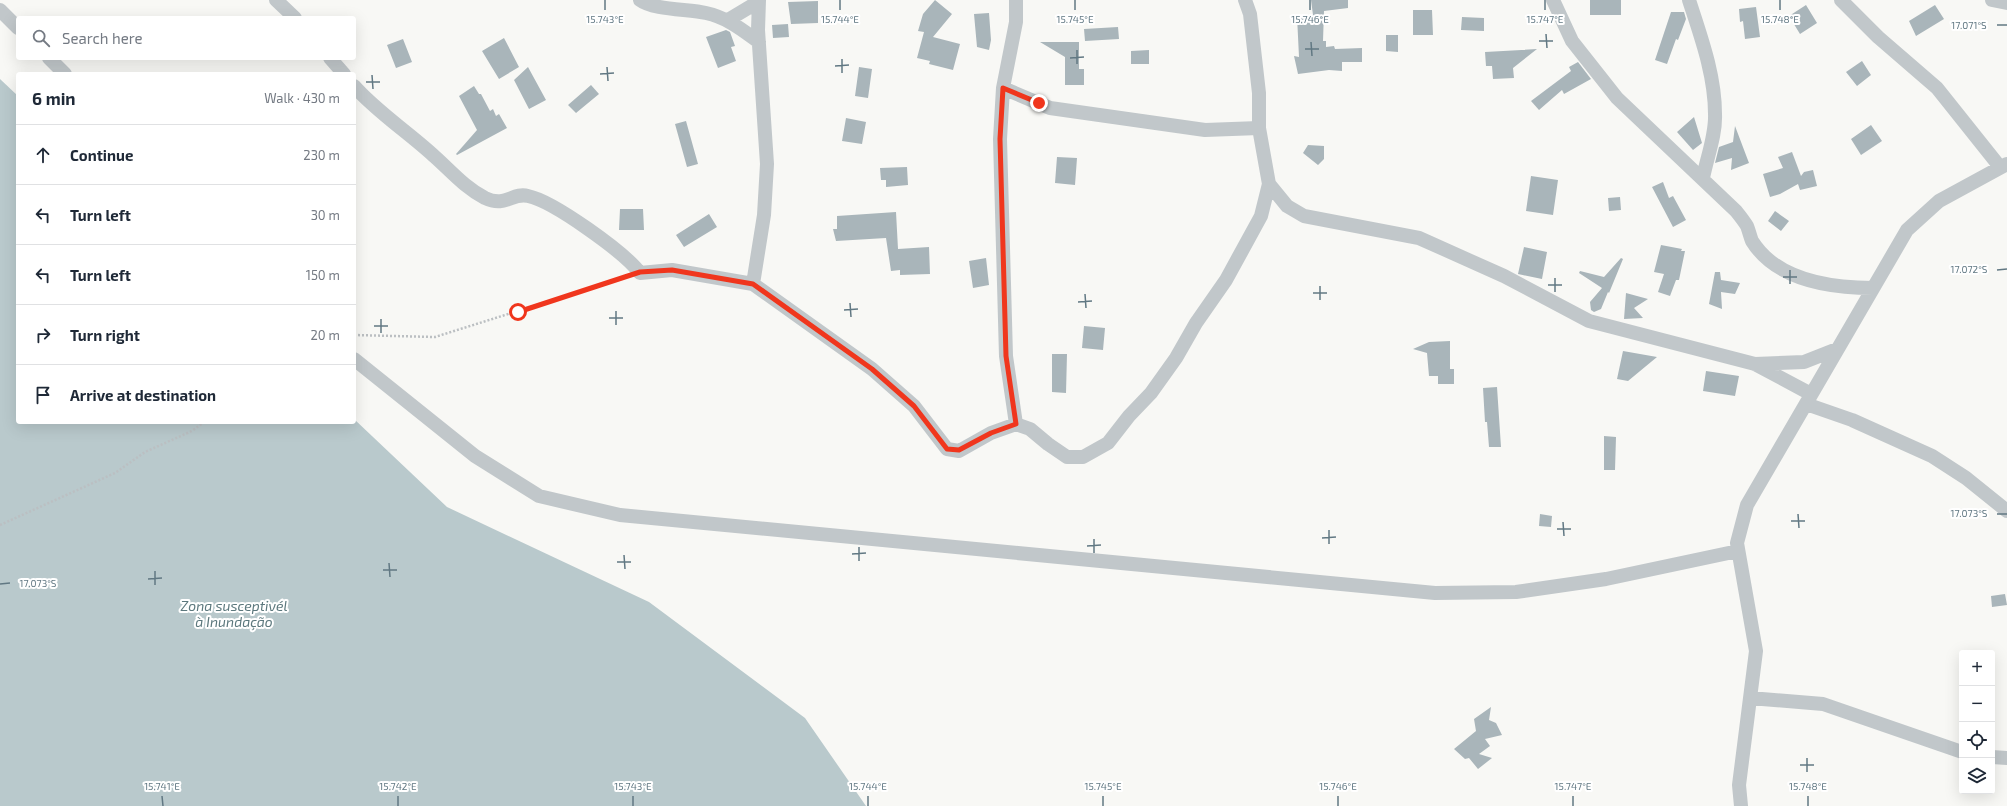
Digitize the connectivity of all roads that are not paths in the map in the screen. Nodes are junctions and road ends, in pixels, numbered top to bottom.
1 (276, 0) edge
2 (640, 0) edge
3 (1016, 0) edge
4 (1245, 0) edge
5 (1553, 0) edge
6 (1689, 0) edge
7 (1841, 0) edge
8 (1992, 0) edge
9 (758, 1) edge
10 (2007, 3) edge
11 (0, 10) edge
12 (293, 16) edge
13 (728, 20) junction
14 (16, 26) edge
15 (759, 42) junction
16 (51, 60) edge
17 (332, 60) edge
18 (63, 72) edge
19 (342, 72) edge
20 (356, 88) edge
21 (1003, 88) junction
22 (1259, 128) junction
23 (2003, 166) edge
24 (1703, 178) junction
25 (1269, 184) junction
26 (753, 284) junction
27 (1873, 288) junction
28 (1837, 348) junction
29 (356, 361) edge
30 (1755, 364) junction
31 (1809, 399) junction
32 (1016, 424) junction
33 (2007, 510) edge
34 (1738, 551) junction
35 (1750, 698) junction
36 (1959, 751) edge
37 (1995, 757) edge
38 (2007, 758) edge
39 (1741, 806) edge

1 - 12 street
2 - 13 street
3 - 21 street
4 - 22 street
5 - 24 street
6 - 24 street
7 - 23 street
8 - 10 street
9 - 13 street
9 - 15 street
11 - 14 street
13 - 15 street
15 - 26 street
16 - 18 street
17 - 19 street
20 - 26 street
21 - 22 street
21 - 32 street
22 - 25 street
23 - 27 street
24 - 27 street
25 - 30 street
25 - 32 street
26 - 32 street
27 - 28 street
28 - 30 street
28 - 31 street
29 - 34 street
30 - 31 street
31 - 33 street
31 - 34 street
34 - 35 street
35 - 36 street
35 - 39 street
37 - 38 street

